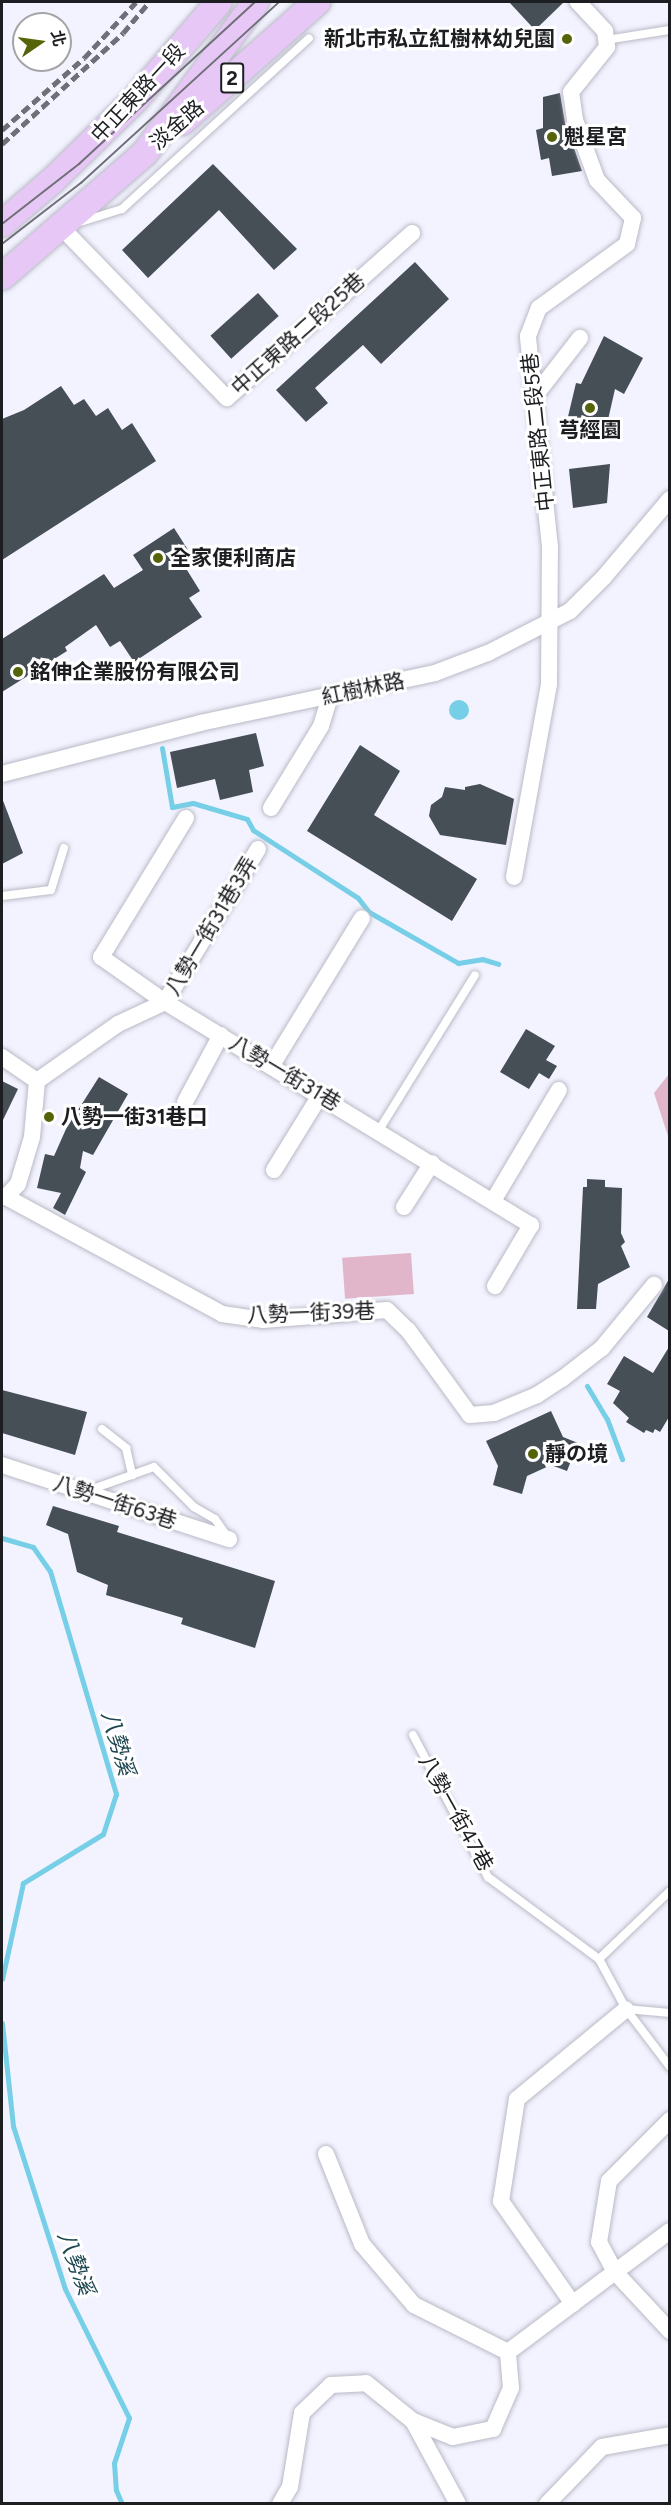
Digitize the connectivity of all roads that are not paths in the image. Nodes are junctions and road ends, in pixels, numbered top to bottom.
1 (256, 2) edge
2 (317, 2) edge
3 (578, 2) edge
4 (218, 7) edge
5 (669, 30) edge
6 (309, 38) dead end
7 (606, 40) junction
8 (145, 153) junction
9 (2, 224) edge
10 (62, 228) junction
11 (412, 233) dead end
12 (2, 277) edge
13 (580, 338) dead end
14 (534, 397) junction
15 (669, 499) edge
16 (548, 624) junction
17 (330, 696) junction
18 (2, 774) edge
19 (271, 808) dead end
20 (186, 818) dead end
21 (64, 848) dead end
22 (258, 849) dead end
23 (514, 877) dead end
24 (2, 896) edge
25 (362, 918) dead end
26 (475, 975) dead end
27 (165, 1002) junction
28 (221, 1035) junction
29 (2, 1057) edge
30 (272, 1065) junction
31 (37, 1081) junction
32 (559, 1090) dead end
33 (321, 1094) junction
34 (185, 1102) dead end
35 (379, 1130) junction
36 (432, 1163) junction
37 (274, 1170) dead end
38 (4, 1197) edge
39 (493, 1201) junction
40 (404, 1207) dead end
41 (654, 1285) dead end
42 (495, 1286) dead end
43 (102, 1429) dead end
44 (2, 1465) edge
45 (132, 1475) junction
46 (84, 1492) junction
47 (229, 1539) joint
48 (413, 1735) dead end
49 (669, 1891) edge
50 (599, 1959) junction
51 (626, 2009) junction
52 (669, 2013) edge
53 (669, 2067) edge
54 (669, 2121) edge
55 (326, 2154) dead end
56 (669, 2231) edge
57 (615, 2272) junction
58 (573, 2304) junction
59 (669, 2331) edge
60 (508, 2352) junction
61 (413, 2421) junction
62 (669, 2435) edge
63 (280, 2504) edge
64 (458, 2504) edge
65 (547, 2504) edge

1 - 8 main road, 中正東路一段
2 - 8 main road, 淡金路 / 2
3 - 7 street
4 - 9 main road, 中正東路一段
5 - 7 lane
6 - 10 lane
7 - 14 street, 中正東路二段5巷
8 - 10 main road, 中正東路一段 / 2
10 - 11 street, 中正東路二段25巷
10 - 12 main road, 2
13 - 14 street
14 - 16 street, 中正東路二段5巷
15 - 16 street, 紅樹林路
16 - 17 street, 紅樹林路
16 - 23 street, 中正東路二段5巷
17 - 18 street, 紅樹林路
17 - 19 street
20 - 27 street, 八勢一街31巷
21 - 24 lane
22 - 27 street, 八勢一街31巷3弄
25 - 30 street
26 - 35 lane
27 - 28 street, 八勢一街31巷
27 - 31 street
28 - 30 street, 八勢一街31巷
28 - 34 street
29 - 31 street
30 - 33 street, 八勢一街31巷
31 - 38 street
32 - 39 street
33 - 35 street, 八勢一街31巷
33 - 37 street
35 - 36 street, 八勢一街31巷
36 - 39 street, 八勢一街31巷
36 - 40 street
38 - 41 street, 八勢一街39巷
39 - 42 street, 八勢一街31巷
43 - 45 lane
44 - 46 street, 八勢一街63巷
45 - 46 lane
45 - 47 lane
46 - 47 street, 八勢一街63巷
48 - 50 lane, 八勢一街47巷
49 - 50 lane
50 - 51 lane
51 - 52 lane
51 - 53 lane
51 - 58 street
54 - 57 street
55 - 60 street
56 - 57 street
57 - 58 street
57 - 59 street
58 - 60 street
60 - 61 street
61 - 63 street
61 - 64 street
62 - 65 street

